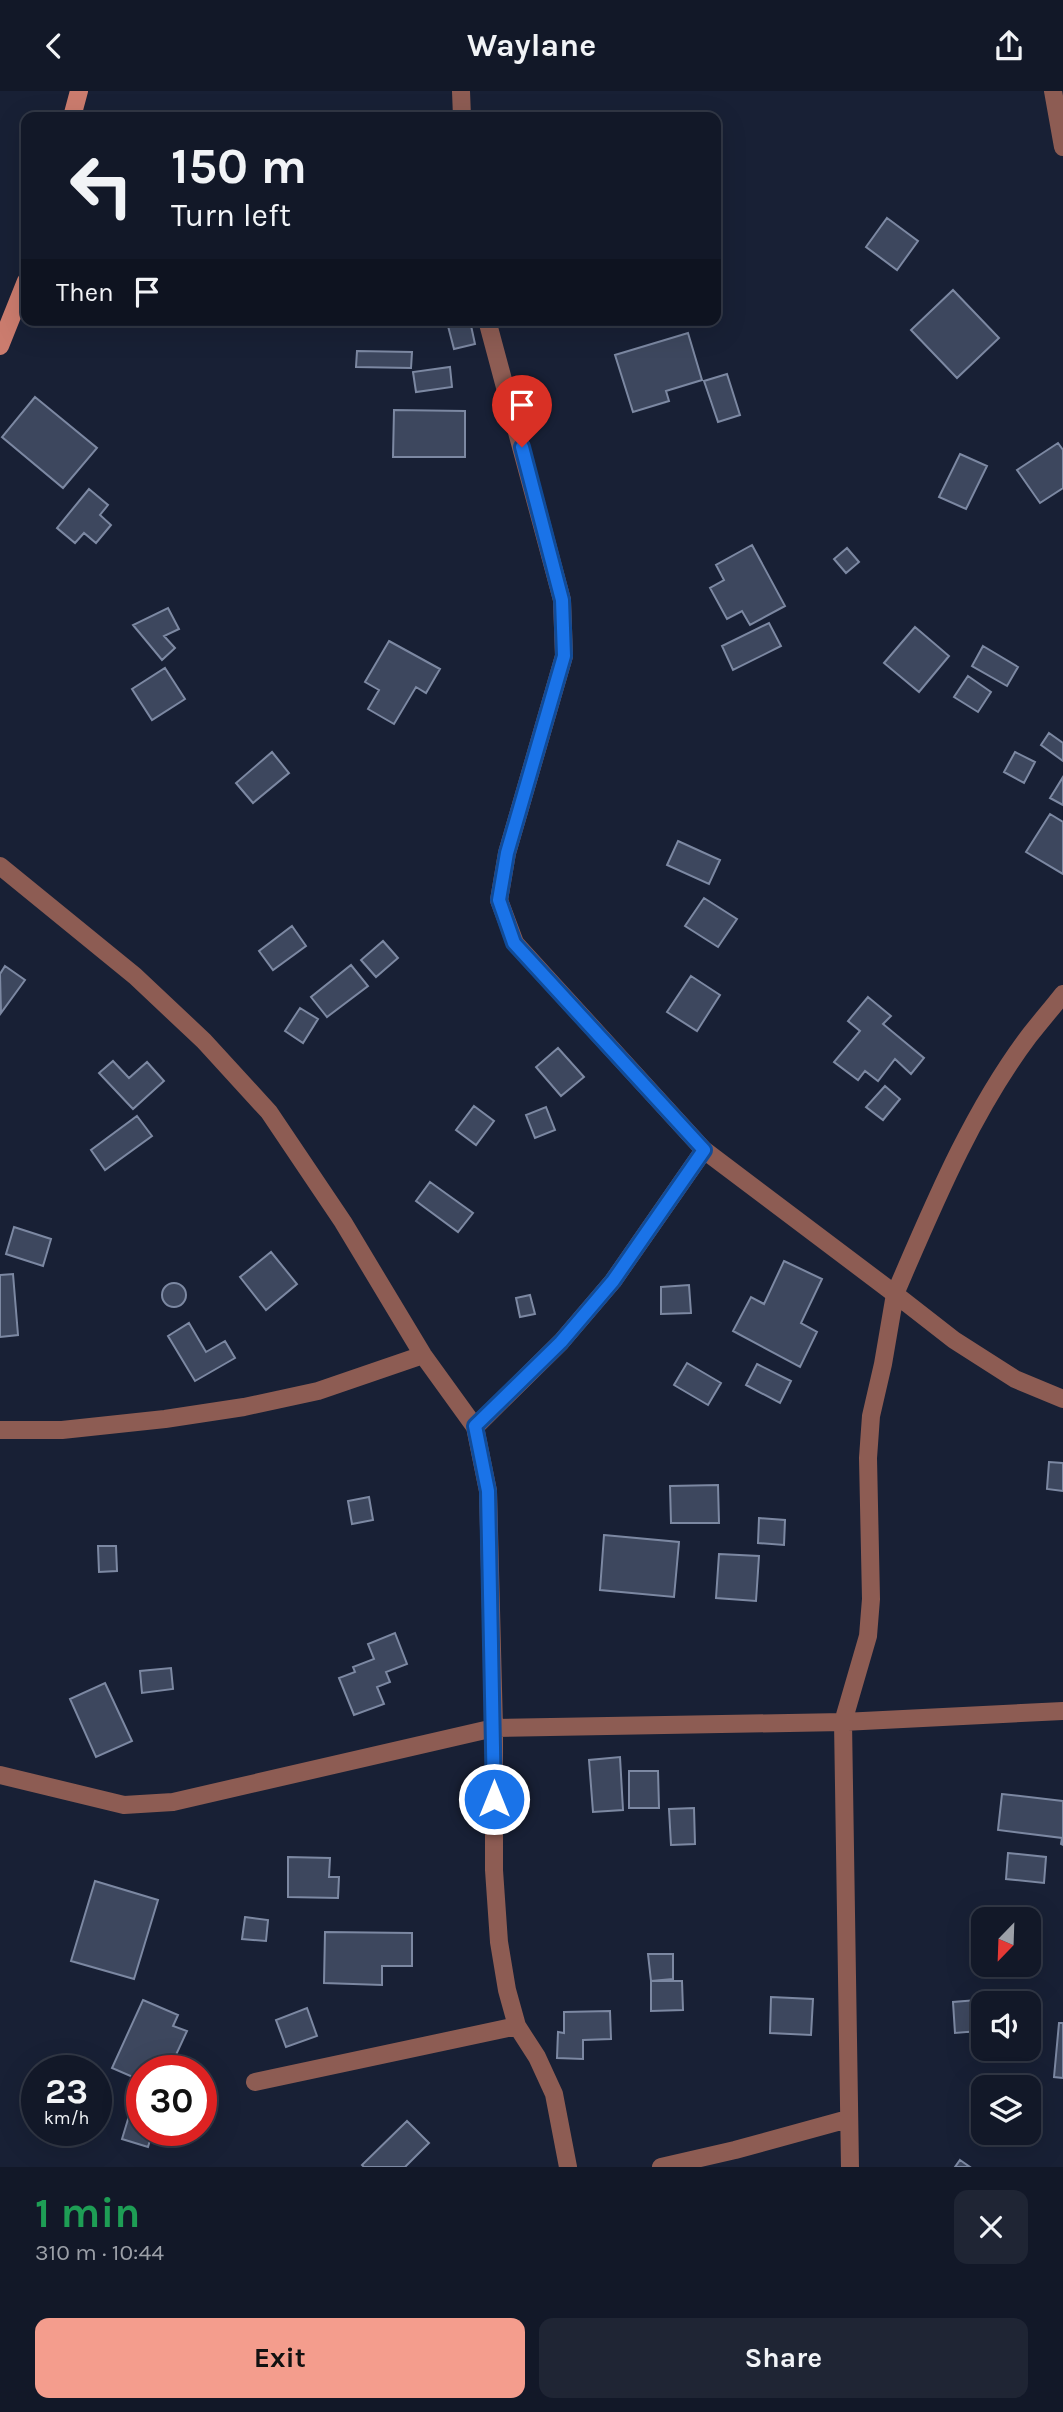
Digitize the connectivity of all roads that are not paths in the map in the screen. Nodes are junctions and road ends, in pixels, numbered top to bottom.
1 (79, 91) edge
2 (461, 91) edge
3 (1053, 91) edge
4 (73, 112) edge
5 (462, 112) edge
6 (1063, 147) edge
7 (21, 294) edge
8 (489, 326) edge
9 (0, 346) edge
10 (0, 866) edge
11 (1063, 994) edge
12 (704, 1150) junction
13 (895, 1294) junction
14 (423, 1355) junction
15 (1063, 1399) edge
16 (475, 1426) junction
17 (0, 1430) edge
18 (1063, 1711) edge
19 (843, 1722) junction
20 (494, 1728) junction
21 (0, 1775) edge
22 (517, 2026) junction
23 (255, 2082) dead end
24 (848, 2119) junction
25 (568, 2167) edge
26 (661, 2167) edge
27 (850, 2167) edge

1 - 4 street
2 - 5 street
3 - 6 street
7 - 9 street
8 - 12 street
10 - 14 street
11 - 13 street
12 - 13 street
12 - 16 street
13 - 15 street
13 - 19 street
14 - 16 street
14 - 17 street
16 - 20 street
18 - 19 street
19 - 20 street
19 - 24 street
20 - 21 street
20 - 22 street
22 - 23 street
22 - 25 street
24 - 26 street
24 - 27 street

